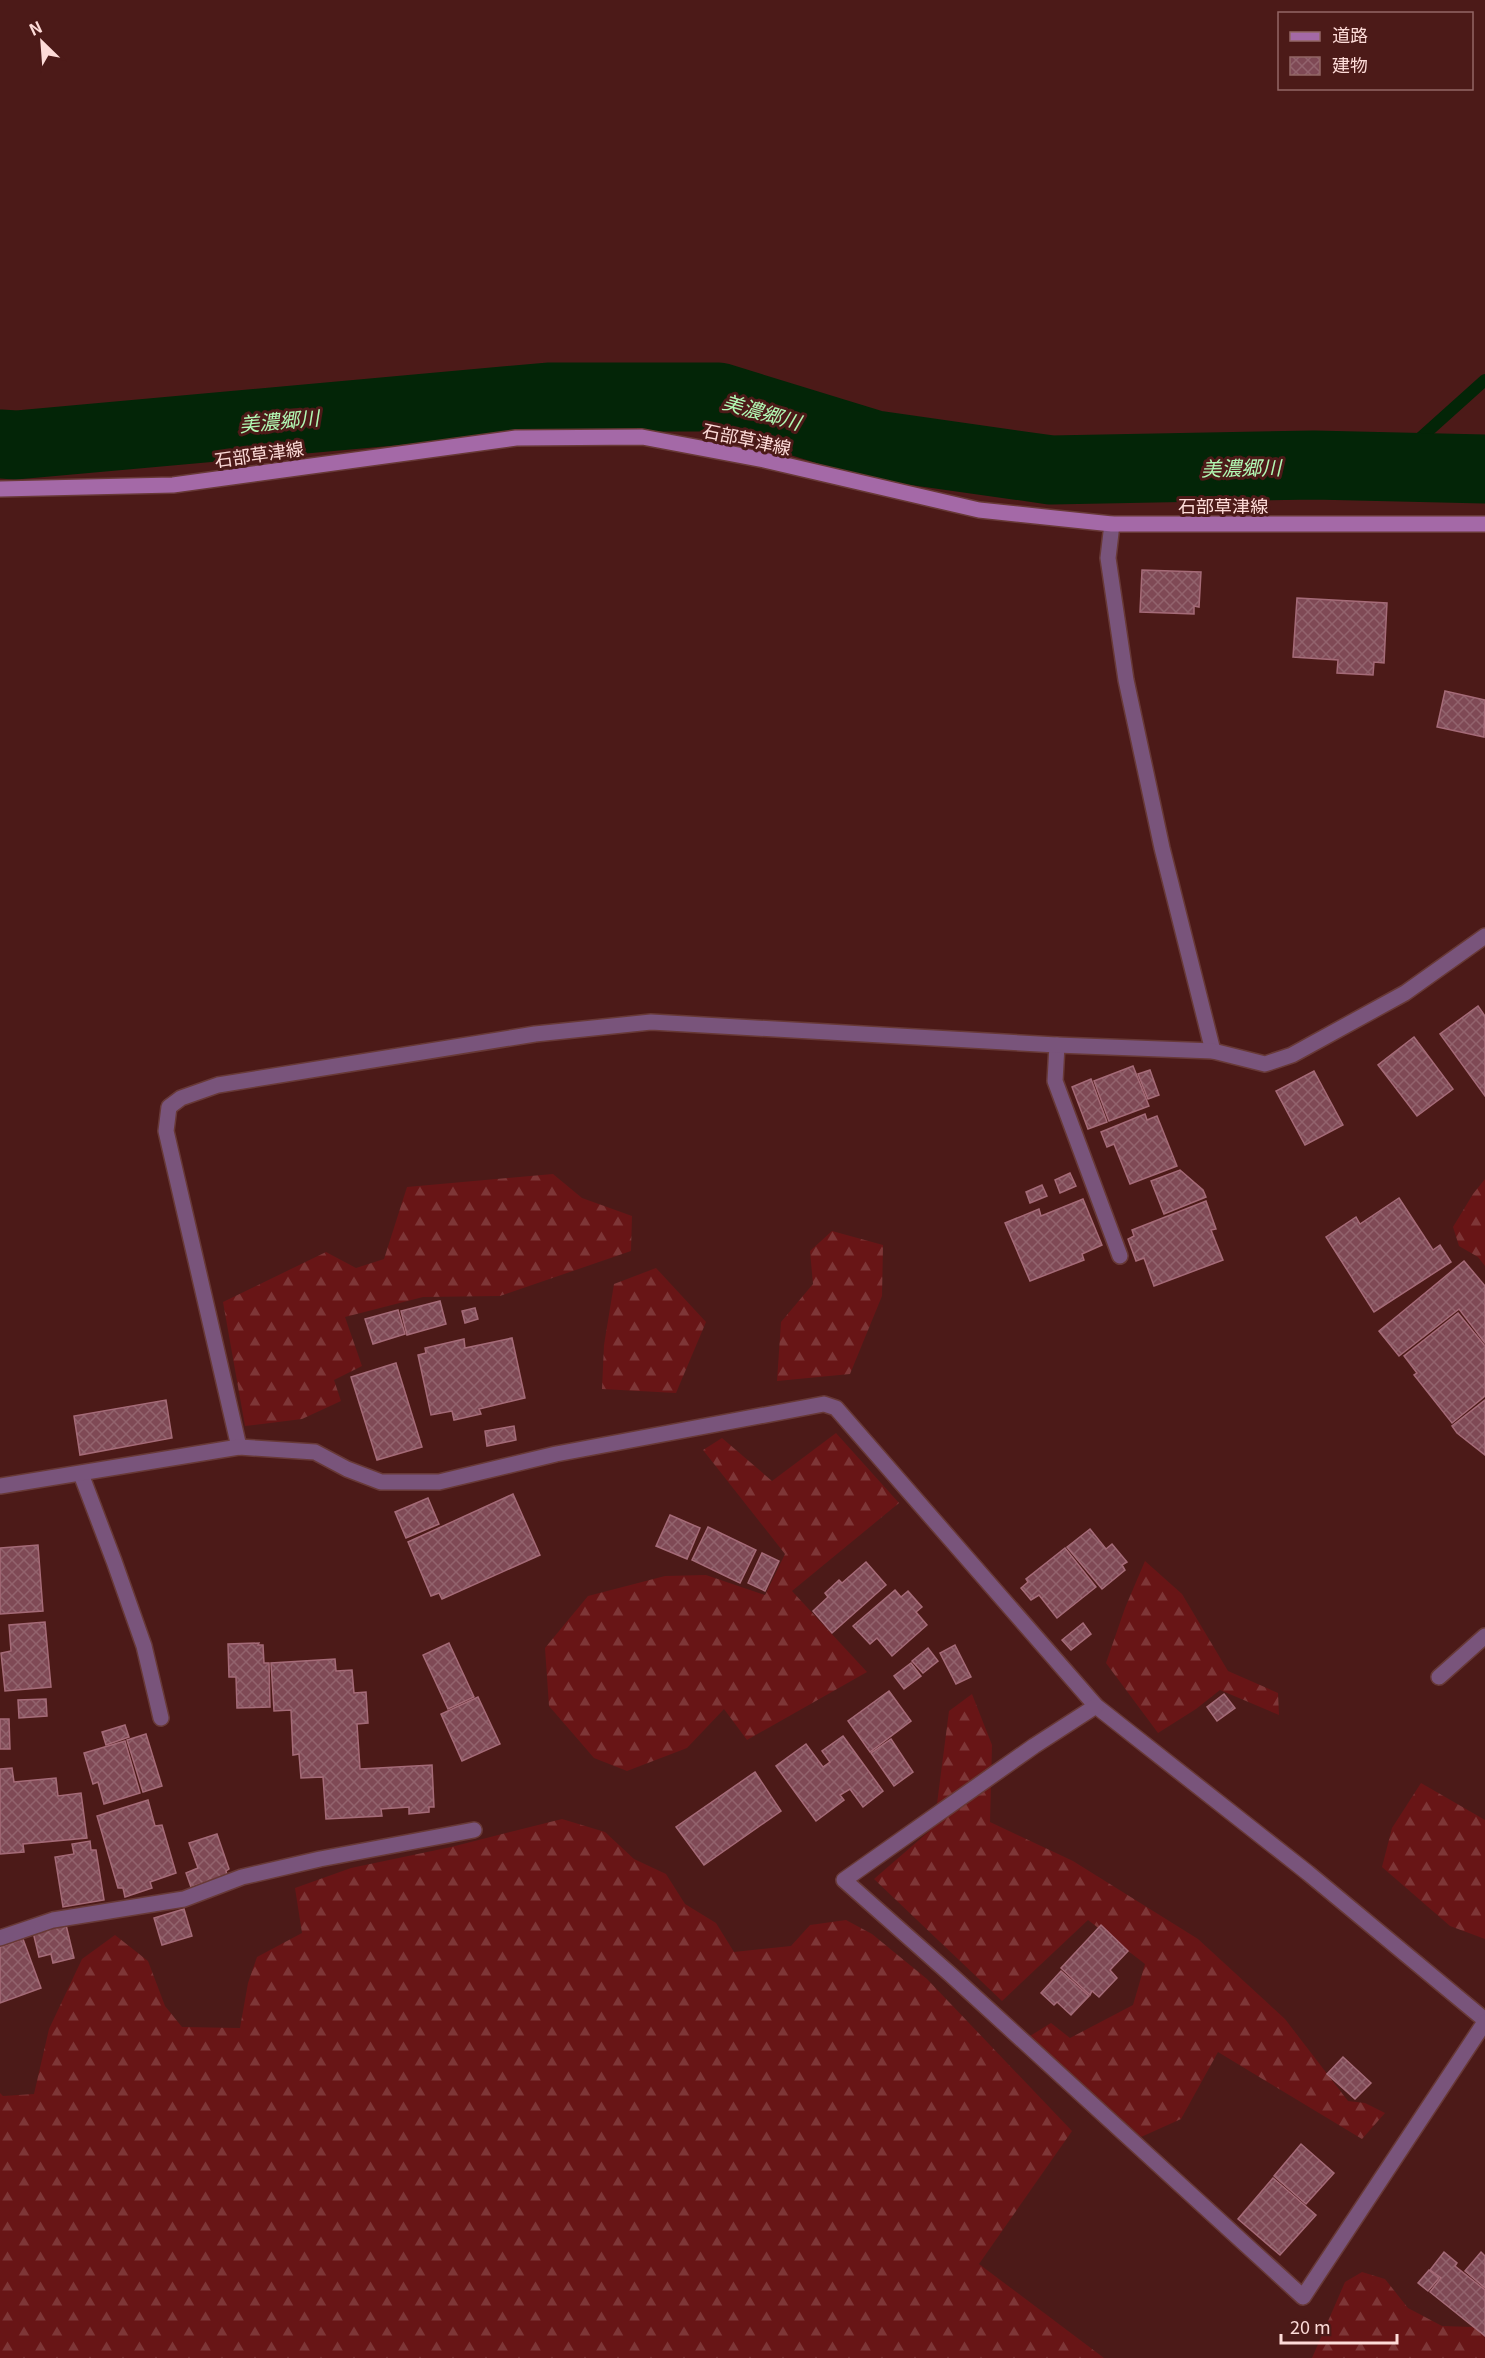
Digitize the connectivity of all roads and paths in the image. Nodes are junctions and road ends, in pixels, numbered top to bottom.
1 (0, 489) edge
2 (1112, 524) junction
3 (1485, 524) edge
4 (1485, 936) edge
5 (1057, 1045) junction
6 (1213, 1051) junction
7 (1120, 1256) dead end
8 (239, 1447) junction
9 (81, 1474) junction
10 (0, 1486) edge
11 (1485, 1636) edge
12 (1439, 1677) dead end
13 (1096, 1706) junction
14 (161, 1718) dead end
15 (474, 1830) dead end
16 (0, 1938) edge
17 (1485, 2021) edge

1 - 2 main road, 石部草津線
2 - 3 main road, 石部草津線
2 - 6 street
4 - 6 street
5 - 6 street
5 - 7 street
5 - 8 street
8 - 9 street
8 - 13 street
9 - 10 street
9 - 14 street
11 - 12 street
13 - 17 street
13 - 17 street
15 - 16 street

